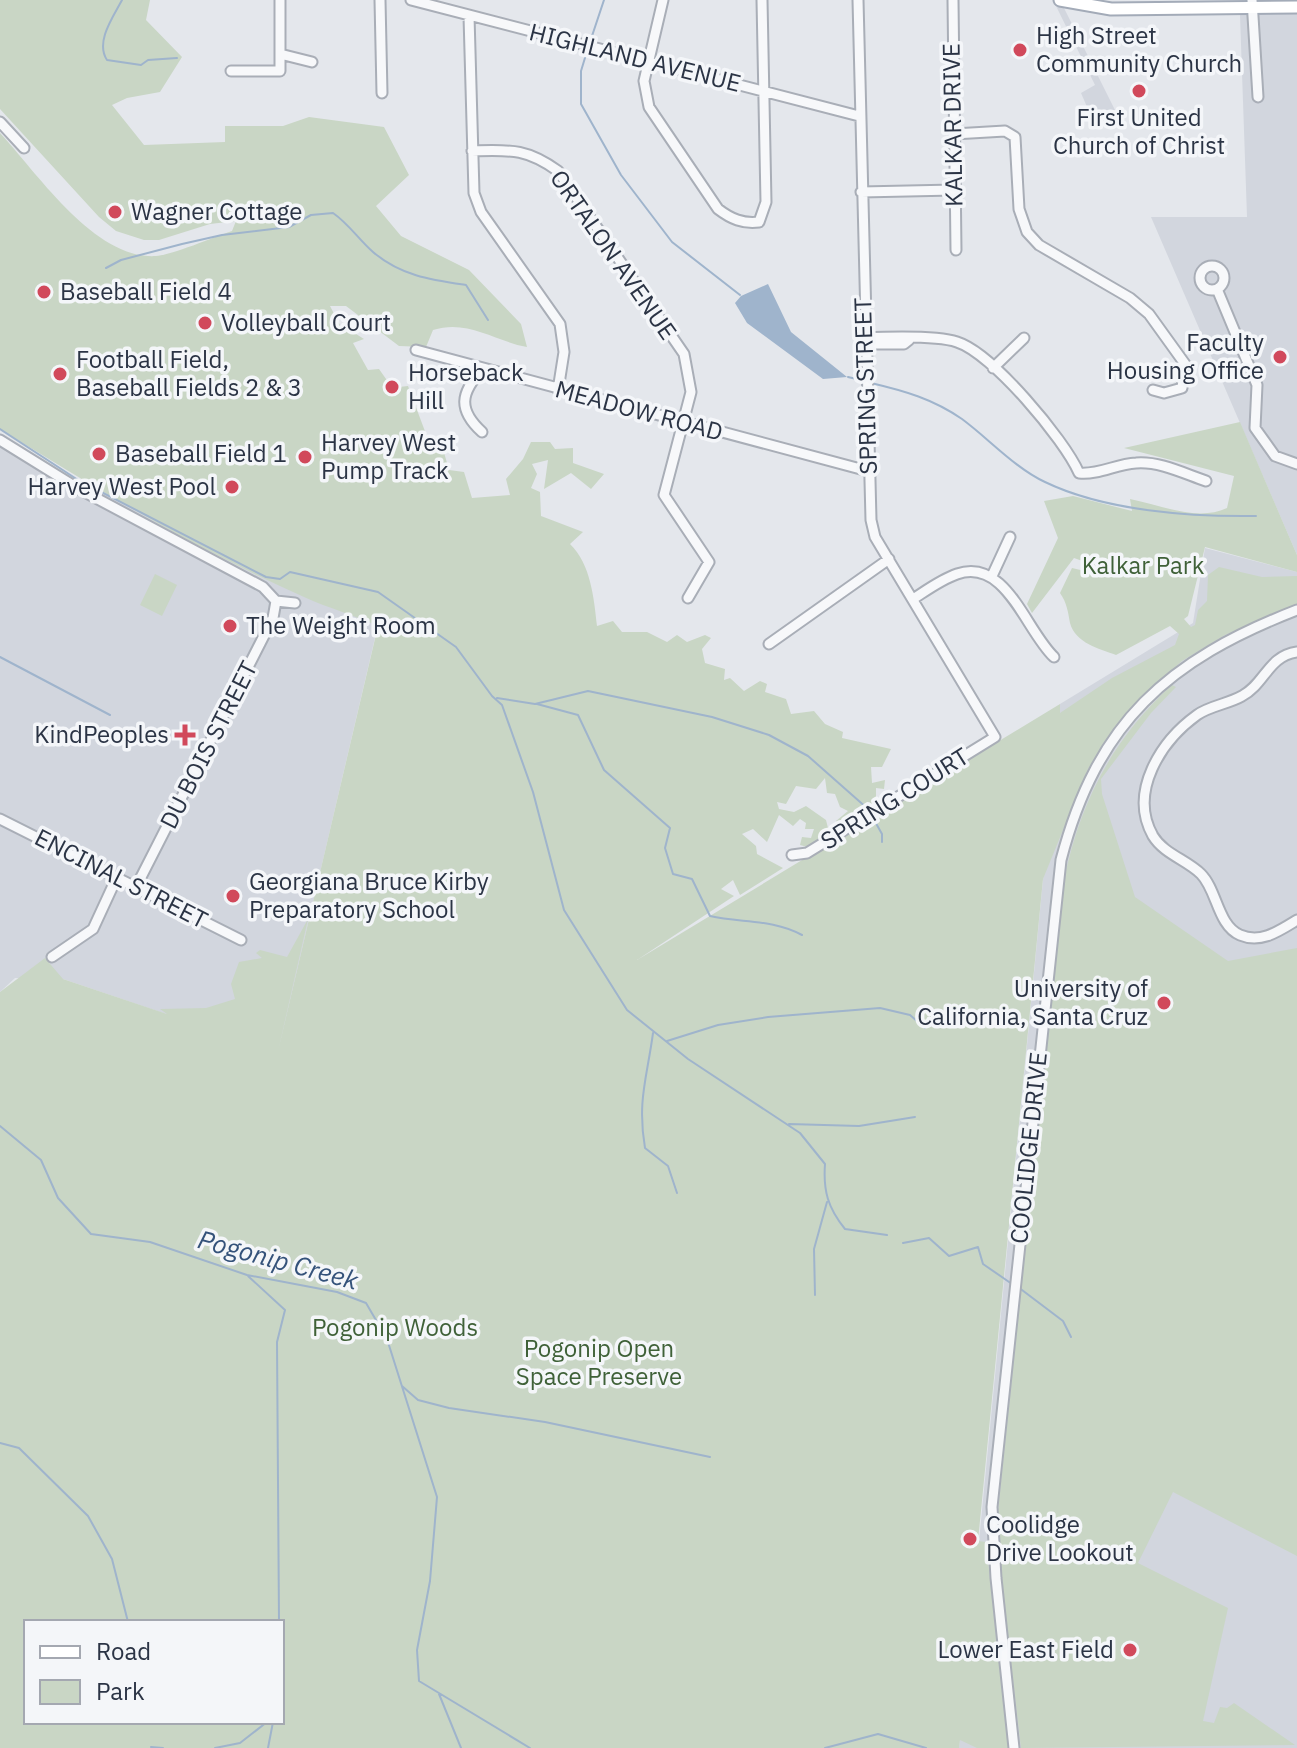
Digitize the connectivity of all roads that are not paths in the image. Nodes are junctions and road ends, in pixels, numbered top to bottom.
1 (280, 0) edge
2 (380, 0) edge
3 (663, 0) edge
4 (762, 0) edge
5 (858, 0) edge
6 (953, 0) edge
7 (1060, 0) edge
8 (416, 1) edge
9 (1252, 4) edge
10 (1297, 7) edge
11 (469, 16) junction
12 (280, 54) junction
13 (648, 60) junction
14 (312, 62) dead end
15 (231, 71) dead end
16 (764, 92) junction
17 (382, 93) dead end
18 (1258, 97) dead end
19 (859, 116) junction
20 (0, 122) edge
21 (954, 134) junction
22 (24, 148) dead end
23 (472, 151) junction
24 (954, 190) junction
25 (861, 192) junction
26 (956, 250) dead end
27 (1217, 289) dead end
28 (1024, 338) dead end
29 (864, 341) junction
30 (416, 350) dead end
31 (993, 368) junction
32 (482, 370) junction
33 (558, 390) junction
34 (1153, 390) dead end
35 (683, 422) junction
36 (482, 432) dead end
37 (0, 440) edge
38 (1297, 464) edge
39 (868, 471) junction
40 (1206, 481) dead end
41 (1010, 537) dead end
42 (889, 559) junction
43 (992, 576) junction
44 (688, 598) dead end
45 (913, 599) junction
46 (276, 601) junction
47 (295, 603) dead end
48 (1297, 610) edge
49 (769, 644) dead end
50 (1297, 652) edge
51 (1054, 657) dead end
52 (995, 737) joint
53 (0, 819) edge
54 (792, 855) dead end
55 (117, 877) junction
56 (136, 887) junction
57 (1297, 920) edge
58 (241, 940) dead end
59 (52, 957) dead end
60 (1014, 1748) edge

1 - 12 street
2 - 17 street
3 - 13 street
4 - 16 street
5 - 19 street, SPRING STREET
6 - 21 street, KALKAR DRIVE
7 - 9 main road
8 - 11 street, HIGHLAND AVENUE
9 - 10 main road
9 - 18 street
11 - 13 street, HIGHLAND AVENUE
11 - 23 street
12 - 14 street
12 - 15 street
13 - 16 street, HIGHLAND AVENUE
13 - 16 street
16 - 19 street, HIGHLAND AVENUE
19 - 25 street, SPRING STREET
20 - 22 street
21 - 24 street, KALKAR DRIVE
21 - 34 street
23 - 33 street
23 - 35 street, ORTALON AVENUE
24 - 25 street
24 - 26 street, KALKAR DRIVE
25 - 29 street, SPRING STREET
27 - 38 street
28 - 31 street
29 - 31 street
29 - 39 street, SPRING STREET
30 - 32 street, MEADOW ROAD
31 - 40 street
32 - 33 street, MEADOW ROAD
32 - 36 street
33 - 35 street, MEADOW ROAD
35 - 39 street, MEADOW ROAD
35 - 44 street, ORTALON AVENUE
37 - 46 street
39 - 42 street, SPRING STREET
41 - 43 street
42 - 45 street, SPRING STREET
42 - 49 street
43 - 45 street
43 - 51 street
45 - 52 street, SPRING STREET
46 - 47 street
46 - 56 street, DU BOIS STREET
48 - 60 street, COOLIDGE DRIVE
50 - 57 street
52 - 54 street, SPRING COURT
53 - 55 street, ENCINAL STREET
55 - 56 street, ENCINAL STREET
55 - 59 street
56 - 58 street, ENCINAL STREET

